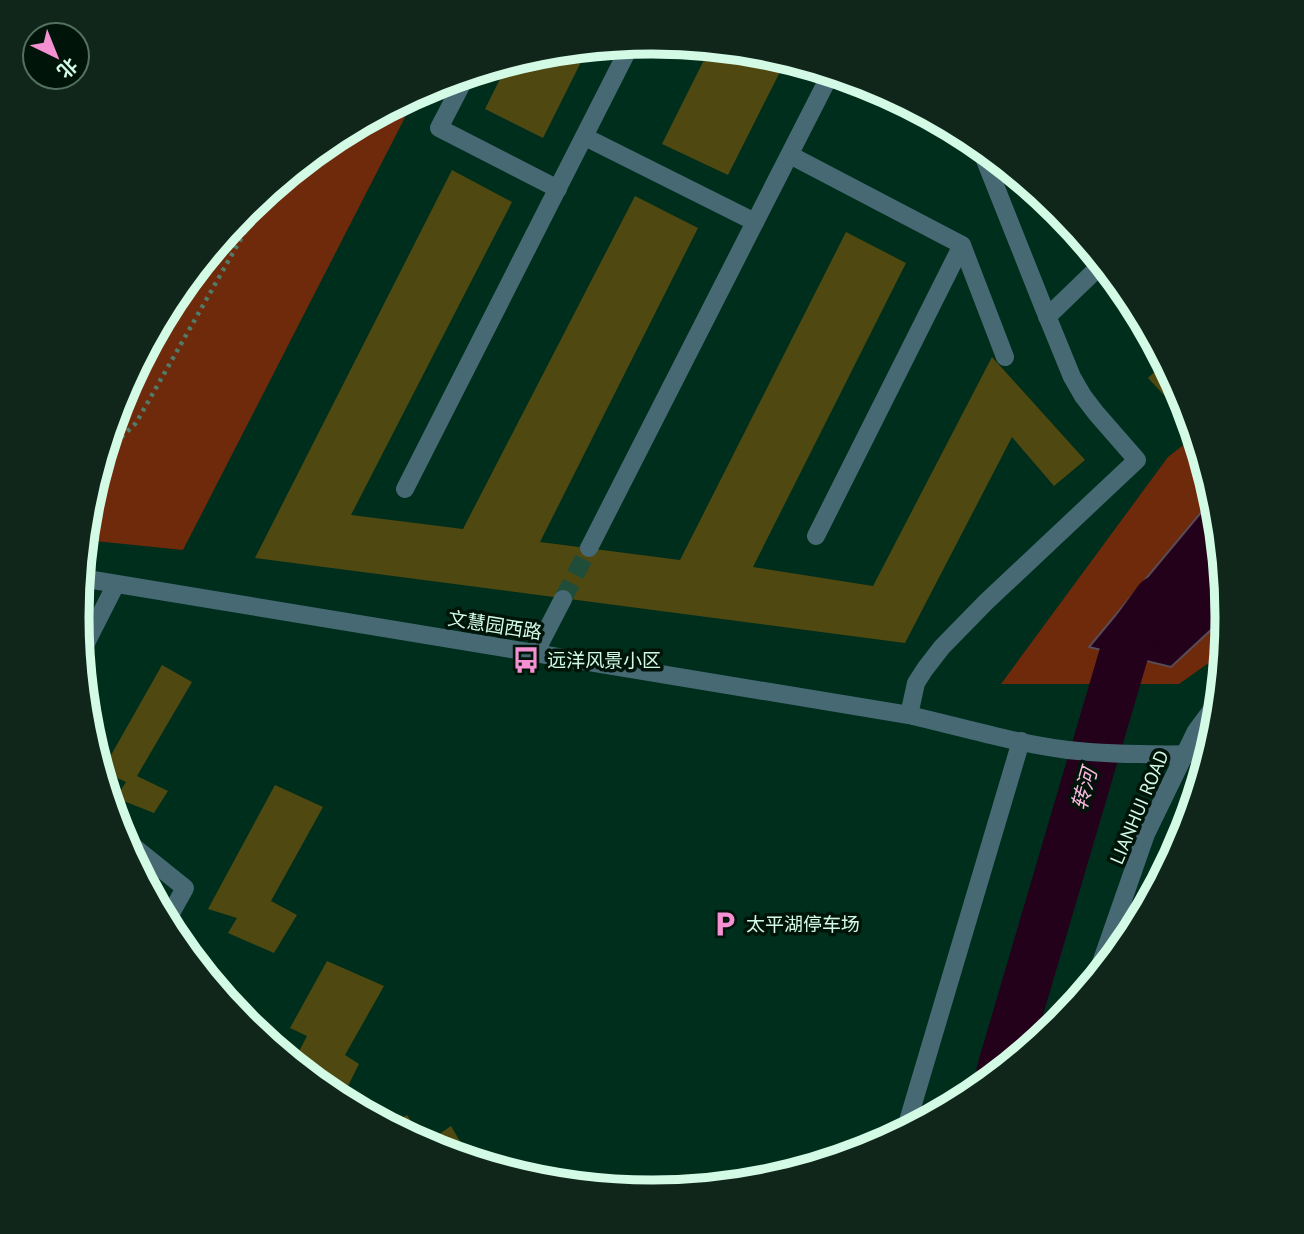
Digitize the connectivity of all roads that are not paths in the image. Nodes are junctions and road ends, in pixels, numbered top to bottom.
1 (626, 55) edge
2 (827, 82) edge
3 (460, 88) edge
4 (585, 137) junction
5 (790, 155) junction
6 (987, 165) edge
7 (558, 189) junction
8 (755, 222) junction
9 (962, 245) junction
10 (1095, 271) edge
11 (1047, 317) junction
12 (1005, 357) dead end
13 (405, 489) dead end
14 (816, 536) dead end
15 (589, 548) tunnel mouth
16 (90, 580) edge
17 (116, 584) junction
18 (563, 599) tunnel mouth
19 (89, 635) edge
20 (536, 653) junction
21 (909, 715) junction
22 (1206, 716) edge
23 (1021, 741) junction
24 (1184, 754) junction
25 (1198, 754) edge
26 (143, 856) edge
27 (172, 911) edge
28 (1106, 949) edge
29 (909, 1117) edge

1 - 4 street
2 - 5 street
3 - 7 street
4 - 7 street
4 - 8 street
5 - 8 street
5 - 9 street
6 - 11 street
7 - 13 street
8 - 15 street
9 - 12 street
9 - 14 street
10 - 11 street
11 - 21 street
16 - 17 street, 文慧园西路
17 - 19 street
17 - 20 street, 文慧园西路
18 - 20 street
20 - 21 street, 文慧园西路
21 - 23 street, 文慧园西路
22 - 24 street, LIANHUI ROAD
23 - 24 street, 文慧园西路
23 - 29 street
24 - 25 street, 文慧园西路
24 - 28 street, LIANHUI ROAD
26 - 27 street

